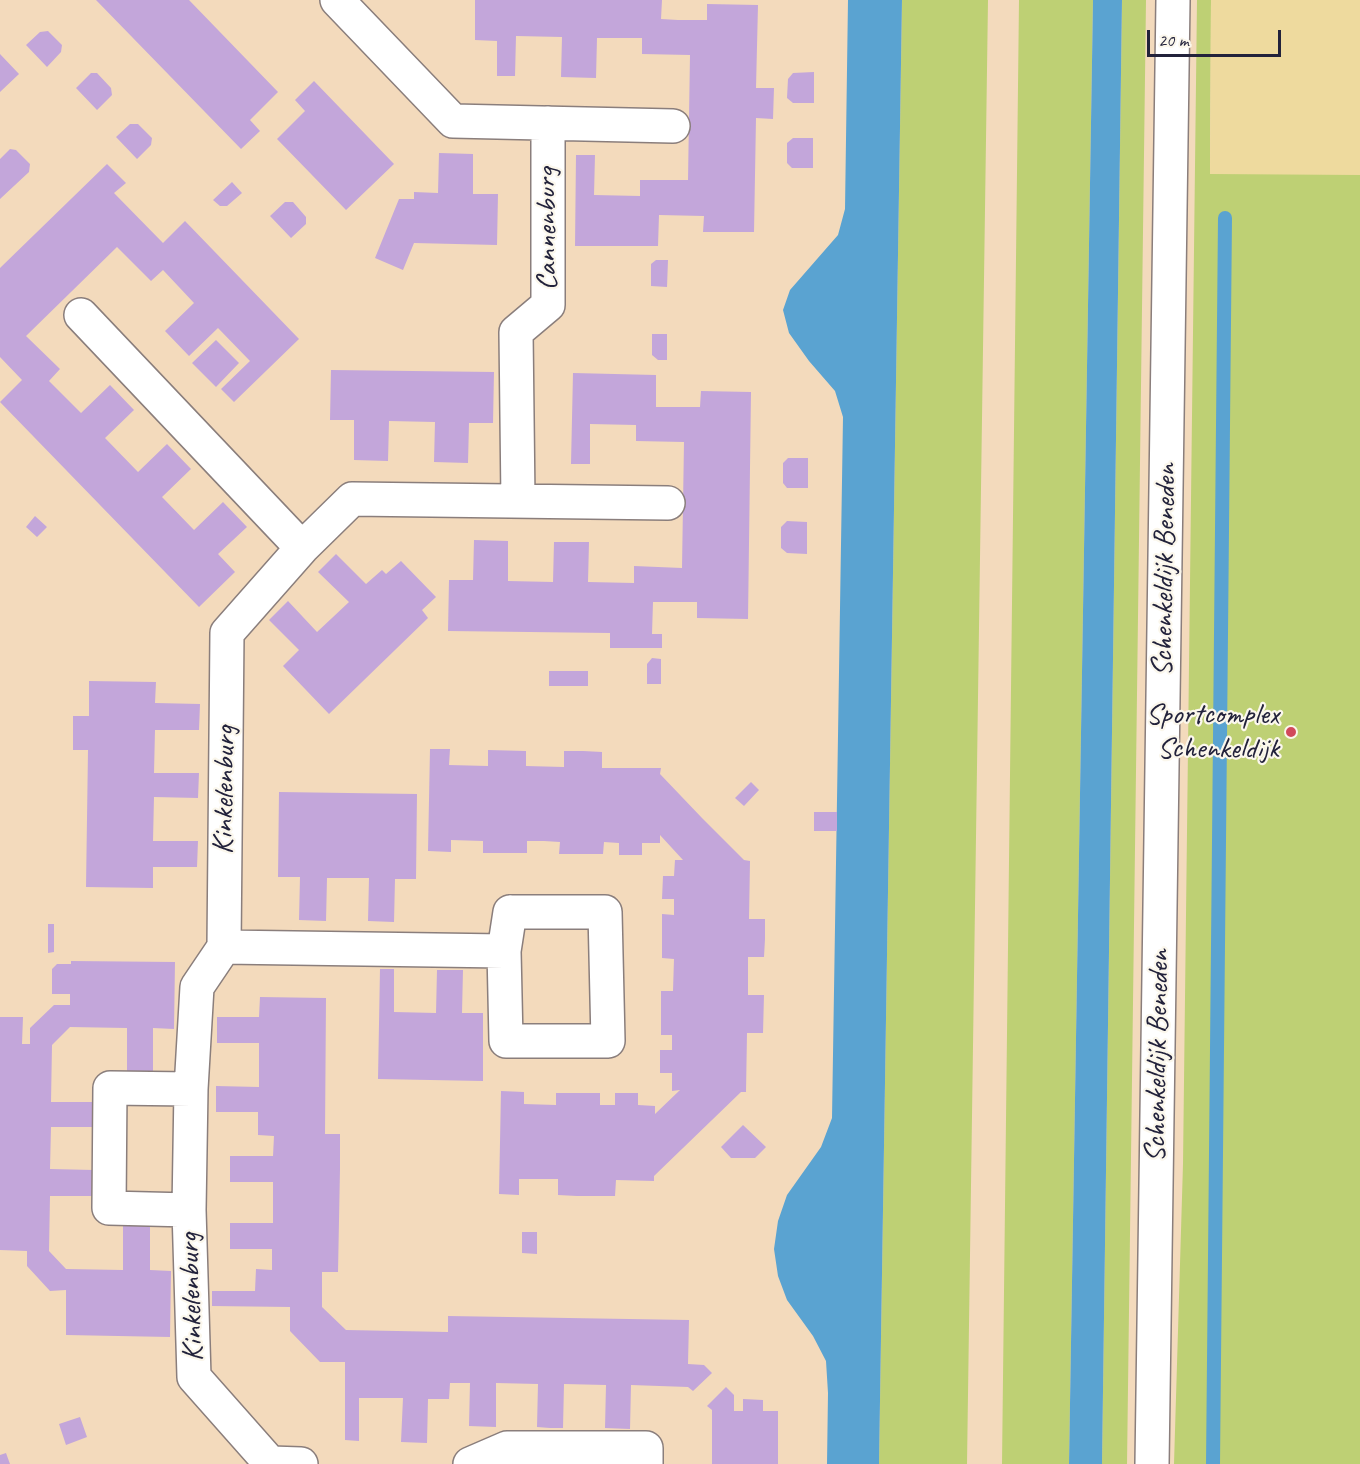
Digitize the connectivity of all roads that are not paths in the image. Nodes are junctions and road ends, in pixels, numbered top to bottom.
1 (336, 0) edge
2 (1173, 0) edge
3 (548, 123) junction
4 (673, 126) dead end
5 (81, 315) dead end
6 (518, 501) junction
7 (668, 503) dead end
8 (302, 548) junction
9 (224, 946) junction
10 (504, 951) junction
11 (191, 1089) junction
12 (189, 1210) junction
13 (271, 1464) edge
14 (302, 1464) edge
15 (470, 1464) edge
16 (646, 1464) edge
17 (1152, 1464) edge

1 - 3 street, Cannenburg
2 - 17 street, Schenkeldijk Beneden
3 - 4 street, Cannenburg
3 - 6 street, Cannenburg
5 - 8 street
6 - 7 street
6 - 8 street
8 - 9 street, Kinkelenburg
9 - 10 street
9 - 11 street, Kinkelenburg
10 - 10 street
11 - 12 street, Kinkelenburg
11 - 12 street, Kinkelenburg
12 - 13 street, Kinkelenburg
13 - 14 street, Kinkelenburg
15 - 16 street

